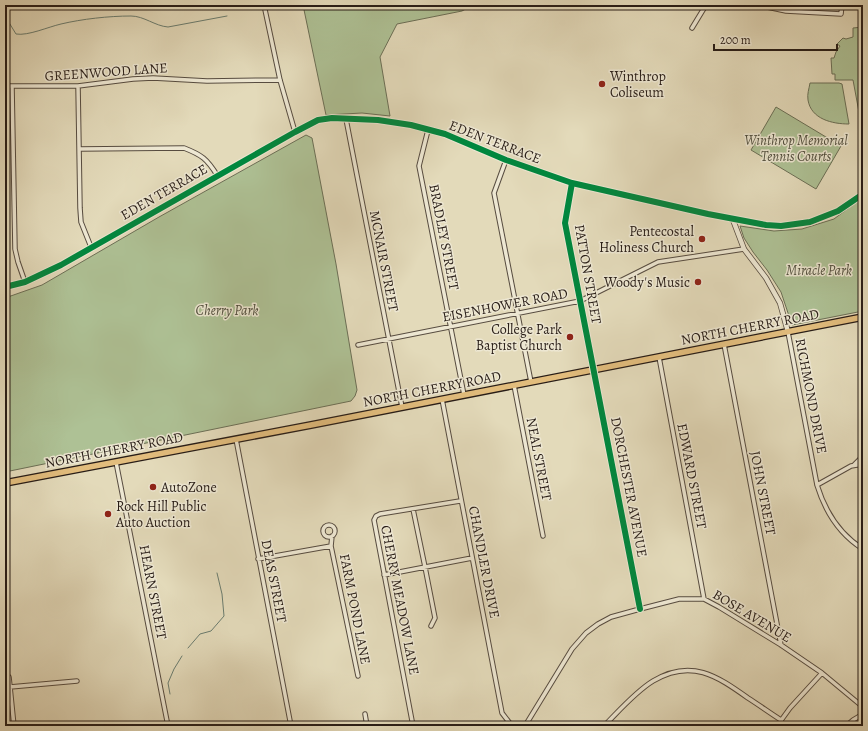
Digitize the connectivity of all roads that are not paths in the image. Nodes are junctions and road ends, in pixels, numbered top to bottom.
1 (264, 5) edge
2 (706, 5) edge
3 (758, 5) edge
4 (842, 5) edge
5 (692, 28) dead end
6 (280, 80) junction
7 (5, 86) edge
8 (78, 86) junction
9 (12, 87) junction
10 (346, 119) junction
11 (428, 130) junction
12 (296, 132) junction
13 (79, 149) junction
14 (506, 160) junction
15 (217, 175) junction
16 (572, 183) junction
17 (863, 194) edge
18 (733, 220) junction
19 (91, 247) junction
20 (744, 249) junction
21 (25, 282) junction
22 (5, 287) edge
23 (580, 301) junction
24 (518, 314) junction
25 (863, 317) edge
26 (450, 327) junction
27 (788, 332) junction
28 (388, 339) junction
29 (724, 344) junction
30 (358, 345) dead end
31 (659, 357) junction
32 (593, 370) junction
33 (532, 382) junction
34 (514, 385) junction
35 (464, 395) junction
36 (442, 399) junction
37 (402, 407) junction
38 (236, 439) junction
39 (863, 456) edge
40 (116, 462) junction
41 (863, 464) edge
42 (854, 466) junction
43 (5, 482) edge
44 (817, 485) junction
45 (460, 501) junction
46 (413, 510) junction
47 (332, 536) dead end
48 (543, 536) dead end
49 (332, 546) junction
50 (863, 549) edge
51 (472, 558) junction
52 (258, 559) junction
53 (425, 567) junction
54 (384, 575) junction
55 (704, 599) junction
56 (640, 608) junction
57 (431, 626) dead end
58 (781, 645) junction
59 (822, 673) junction
60 (358, 676) dead end
61 (9, 677) dead end
62 (78, 681) dead end
63 (10, 688) junction
64 (863, 707) edge
65 (365, 714) dead end
66 (863, 714) edge
67 (781, 720) junction
68 (14, 726) edge
69 (168, 726) edge
70 (291, 726) edge
71 (367, 726) edge
72 (413, 726) edge
73 (512, 726) edge
74 (525, 726) edge
75 (604, 726) edge
76 (777, 726) edge
77 (846, 726) edge

1 - 6 street
2 - 5 street
3 - 4 street
6 - 8 street, GREENWOOD LANE
6 - 12 street
7 - 9 street, GREENWOOD LANE
8 - 9 street, GREENWOOD LANE
8 - 13 street
9 - 21 street
10 - 11 street, EDEN TERRACE
10 - 12 street, EDEN TERRACE
10 - 28 street, MCNAIR STREET
11 - 14 street, EDEN TERRACE
11 - 26 street, BRADLEY STREET
12 - 15 street, EDEN TERRACE
13 - 15 street
13 - 19 street
14 - 16 street, EDEN TERRACE
14 - 24 street
15 - 19 street, EDEN TERRACE
16 - 18 street, EDEN TERRACE
16 - 23 street, PATTON STREET
17 - 18 street, EDEN TERRACE
18 - 20 street, RICHMOND DRIVE
19 - 21 street, EDEN TERRACE
20 - 23 street, EISENHOWER ROAD
20 - 27 street, RICHMOND DRIVE
21 - 22 street, EDEN TERRACE
23 - 24 street, EISENHOWER ROAD
23 - 32 street, PATTON STREET
24 - 26 street, EISENHOWER ROAD
24 - 33 street
25 - 27 main road, NORTH CHERRY ROAD
26 - 28 street, EISENHOWER ROAD
26 - 35 street, BRADLEY STREET
27 - 29 main road, NORTH CHERRY ROAD
27 - 44 street, RICHMOND DRIVE
28 - 30 street, EISENHOWER ROAD
28 - 37 street, MCNAIR STREET
29 - 31 main road, NORTH CHERRY ROAD
29 - 58 street, JOHN STREET
31 - 32 main road, NORTH CHERRY ROAD
31 - 55 street, EDWARD STREET
32 - 33 main road, NORTH CHERRY ROAD
32 - 56 street, DORCHESTER AVENUE
33 - 34 main road, NORTH CHERRY ROAD
34 - 35 main road, NORTH CHERRY ROAD
34 - 48 street, NEAL STREET
35 - 36 main road, NORTH CHERRY ROAD
36 - 37 main road, NORTH CHERRY ROAD
36 - 45 street, CHANDLER DRIVE
37 - 38 main road, NORTH CHERRY ROAD
38 - 40 main road, NORTH CHERRY ROAD
38 - 52 street, DEAS STREET
39 - 42 street
40 - 43 main road, NORTH CHERRY ROAD
40 - 69 street, HEARN STREET
41 - 42 street
42 - 44 street
44 - 50 street, RICHMOND DRIVE
45 - 46 street
45 - 51 street, CHANDLER DRIVE
46 - 53 street
46 - 54 street, CHERRY MEADOW LANE
47 - 49 street, FARM POND LANE
49 - 52 street, FARM POND LANE
49 - 60 street, FARM POND LANE
51 - 53 street
51 - 73 street, CHANDLER DRIVE
52 - 70 street, DEAS STREET
53 - 54 street
53 - 57 street
54 - 72 street, CHERRY MEADOW LANE
55 - 56 street, BOSE AVENUE
55 - 58 street, BOSE AVENUE
56 - 74 street, BOSE AVENUE
58 - 59 street, BOSE AVENUE
59 - 64 street, BOSE AVENUE
59 - 67 street
61 - 63 street
62 - 63 street
63 - 68 street
65 - 71 street
66 - 77 street
67 - 75 street
67 - 76 street

